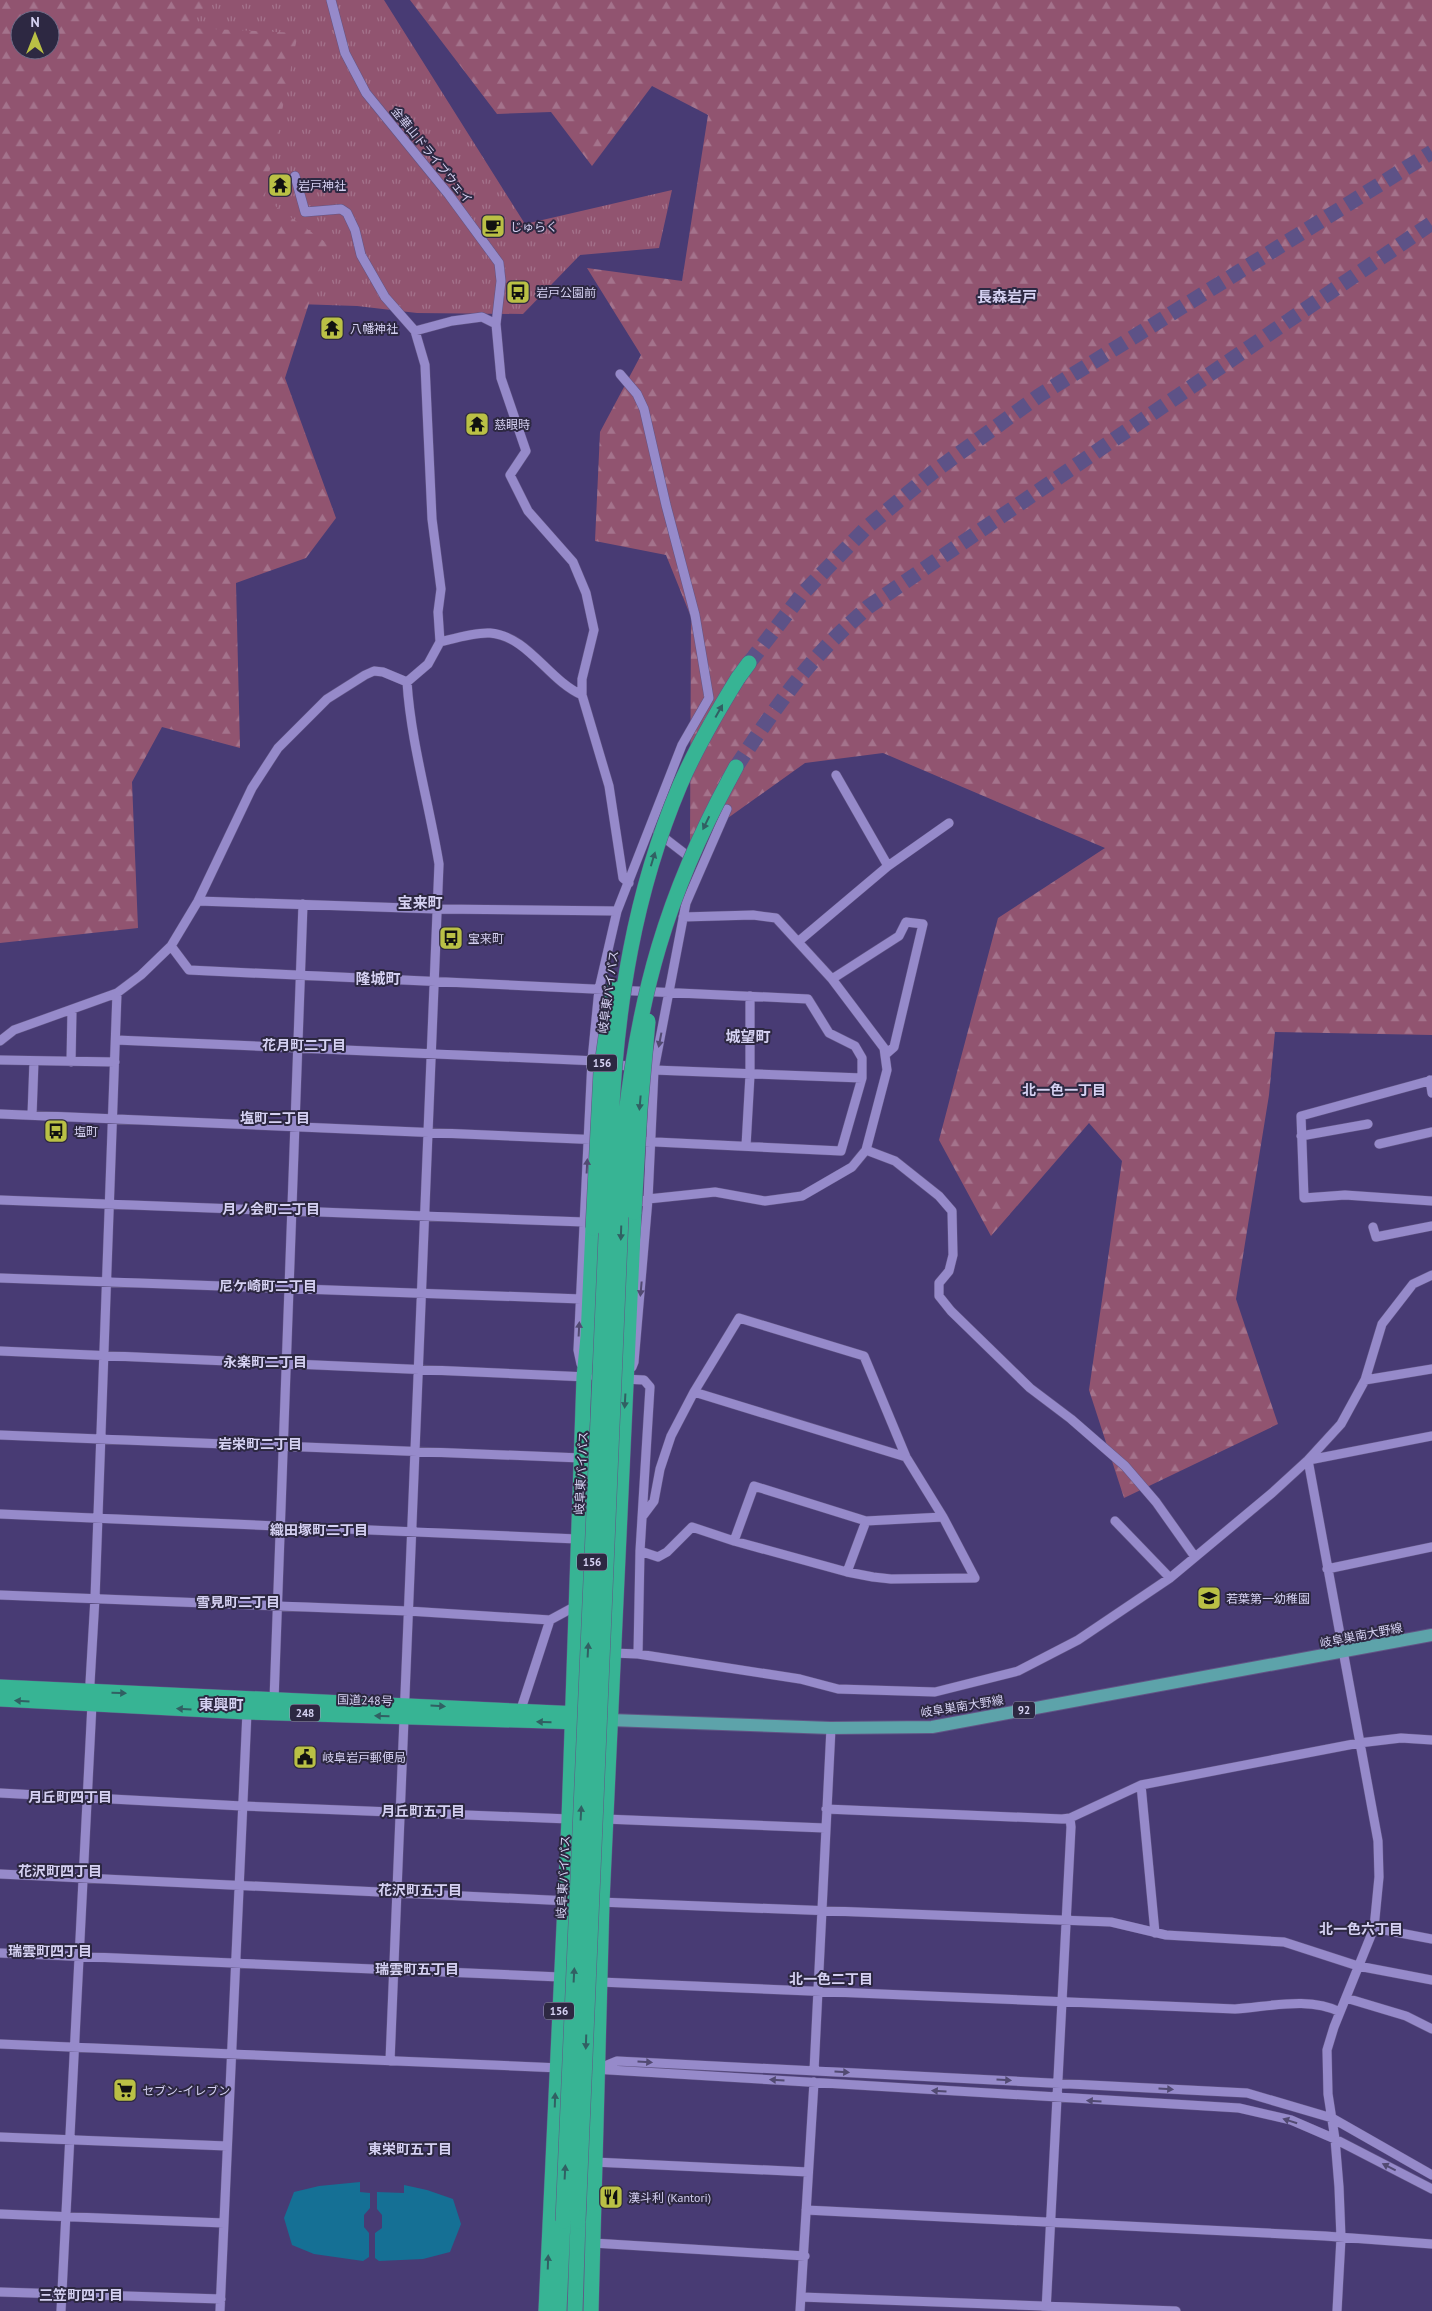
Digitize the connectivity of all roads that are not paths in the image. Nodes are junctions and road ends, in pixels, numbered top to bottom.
1 (331, 0) edge
2 (295, 176) dead end
3 (496, 324) junction
4 (415, 331) junction
5 (620, 374) dead end
6 (440, 642) junction
7 (749, 663) tunnel mouth
8 (406, 682) junction
9 (582, 695) junction
10 (732, 774) tunnel mouth
11 (836, 775) dead end
12 (727, 809) dead end
13 (949, 823) dead end
14 (651, 827) junction
15 (701, 866) junction
16 (888, 866) junction
17 (629, 883) junction
18 (198, 901) junction
19 (303, 904) junction
20 (639, 906) junction
21 (438, 909) junction
22 (617, 911) junction
23 (683, 917) junction
24 (799, 941) junction
25 (171, 946) junction
26 (656, 950) junction
27 (301, 976) junction
28 (832, 979) junction
29 (434, 983) junction
30 (598, 989) junction
31 (670, 992) junction
32 (117, 993) junction
33 (750, 996) junction
34 (72, 1010) junction
35 (116, 1040) junction
36 (0, 1041) edge
37 (298, 1048) junction
38 (432, 1054) junction
39 (886, 1054) junction
40 (0, 1060) edge
41 (592, 1060) junction
42 (34, 1061) junction
43 (71, 1062) junction
44 (115, 1062) junction
45 (654, 1070) junction
46 (750, 1075) junction
47 (862, 1078) junction
48 (1431, 1080) edge
49 (1432, 1093) edge
50 (0, 1114) edge
51 (32, 1115) junction
52 (113, 1118) junction
53 (1368, 1124) dead end
54 (295, 1127) junction
55 (1432, 1132) edge
56 (429, 1133) junction
57 (1302, 1136) junction
58 (588, 1140) junction
59 (651, 1142) junction
60 (1379, 1144) dead end
61 (746, 1146) junction
62 (866, 1150) junction
63 (648, 1199) junction
64 (0, 1200) edge
65 (1432, 1201) edge
66 (110, 1204) junction
67 (292, 1211) junction
68 (425, 1216) junction
69 (588, 1225) junction
70 (1432, 1226) edge
71 (1373, 1227) dead end
72 (1432, 1275) edge
73 (0, 1278) edge
74 (107, 1282) junction
75 (289, 1288) junction
76 (422, 1293) junction
77 (581, 1299) junction
78 (0, 1351) edge
79 (104, 1355) junction
80 (286, 1364) junction
81 (418, 1369) junction
82 (1432, 1369) edge
83 (584, 1377) junction
84 (626, 1379) junction
85 (1365, 1380) junction
86 (694, 1392) junction
87 (0, 1434) edge
88 (1432, 1436) edge
89 (101, 1438) junction
90 (284, 1446) junction
91 (415, 1451) junction
92 (906, 1457) junction
93 (581, 1458) junction
94 (1308, 1460) junction
95 (0, 1514) edge
96 (642, 1516) junction
97 (943, 1517) junction
98 (98, 1518) junction
99 (866, 1521) junction
100 (1115, 1521) dead end
101 (280, 1526) junction
102 (412, 1532) junction
103 (577, 1539) junction
104 (734, 1541) junction
105 (1432, 1547) edge
106 (640, 1551) junction
107 (1195, 1557) junction
108 (1327, 1569) junction
109 (847, 1572) junction
110 (1170, 1578) junction
111 (0, 1594) edge
112 (95, 1598) junction
113 (277, 1606) junction
114 (574, 1607) junction
115 (408, 1611) junction
116 (550, 1620) junction
117 (1432, 1635) edge
118 (613, 1653) junction
119 (1343, 1653) junction
120 (638, 1654) junction
121 (0, 1687) edge
122 (91, 1698) junction
123 (0, 1699) edge
124 (274, 1700) junction
125 (404, 1710) junction
126 (521, 1710) junction
127 (247, 1712) junction
128 (571, 1717) junction
129 (610, 1720) junction
130 (831, 1728) junction
131 (1432, 1740) edge
132 (1359, 1743) junction
133 (1141, 1785) junction
134 (0, 1793) edge
135 (87, 1797) junction
136 (242, 1806) junction
137 (826, 1808) junction
138 (400, 1810) junction
139 (1070, 1818) junction
140 (569, 1819) junction
141 (605, 1819) junction
142 (825, 1828) junction
143 (0, 1874) edge
144 (82, 1879) junction
145 (238, 1886) junction
146 (396, 1893) junction
147 (564, 1901) junction
148 (602, 1902) junction
149 (821, 1912) junction
150 (1065, 1920) junction
151 (1374, 1928) junction
152 (1155, 1933) junction
153 (1432, 1939) edge
154 (0, 1953) edge
155 (78, 1956) junction
156 (235, 1963) junction
157 (1358, 1966) junction
158 (393, 1970) junction
159 (560, 1977) junction
160 (1432, 1980) edge
161 (600, 1982) junction
162 (820, 1991) junction
163 (1346, 1998) junction
164 (1062, 2002) junction
165 (1340, 2012) junction
166 (1432, 2029) edge
167 (0, 2044) edge
168 (74, 2048) junction
169 (231, 2055) junction
170 (390, 2061) junction
171 (556, 2068) junction
172 (598, 2070) junction
173 (814, 2071) junction
174 (814, 2082) junction
175 (1058, 2083) junction
176 (1057, 2099) junction
177 (1332, 2118) junction
178 (0, 2136) edge
179 (1335, 2139) junction
180 (69, 2140) junction
181 (227, 2146) junction
182 (594, 2162) junction
183 (808, 2172) junction
184 (1432, 2175) edge
185 (1432, 2189) edge
186 (806, 2210) junction
187 (0, 2214) edge
188 (65, 2217) junction
189 (224, 2223) junction
190 (1050, 2223) junction
191 (1341, 2238) junction
192 (593, 2243) junction
193 (1432, 2244) edge
194 (805, 2256) junction
195 (0, 2292) edge
196 (62, 2294) junction
197 (801, 2296) junction
198 (221, 2299) junction
199 (1046, 2308) edge
200 (61, 2311) edge
201 (220, 2311) edge
202 (546, 2311) edge
203 (559, 2311) edge
204 (575, 2311) edge
205 (591, 2311) edge
206 (800, 2311) edge
207 (1176, 2311) edge
208 (1337, 2311) edge

1 - 3 street, 金華山ドライブウェイ
2 - 4 street
3 - 4 street
3 - 9 street, 金華山ドライブウェイ
4 - 6 street
5 - 14 street
6 - 8 street
6 - 9 street
20 -> 7 highway, 岐阜東バイパス / 156, bridge
8 - 18 street
8 - 21 street
9 - 17 street
10 -> 26 highway, 156, bridge
11 - 16 street
12 - 15 street
13 - 16 street
14 - 15 street
14 - 17 street
15 - 23 street
16 - 24 street
17 - 22 street
18 - 19 street
18 - 25 street
19 - 21 street
19 - 27 street
20 - 69 highway, 156, bridge
203 -> 20 highway, 岐阜東バイパス / 156, bridge
21 - 22 street
21 - 29 street
22 - 30 street
23 - 24 street
23 - 31 street
24 - 28 street
25 - 27 street
25 - 32 street
26 -> 84 highway, 156, bridge
26 -> 204 highway, 156, bridge
27 - 29 street
27 - 37 street
28 - 39 street
28 - 39 street
29 - 30 street
29 - 38 street
30 - 31 street
30 - 41 street
31 - 33 street
31 -> 45 street
32 - 34 street
32 - 35 street
33 - 46 street
33 - 47 street
34 - 36 street
34 - 43 street
35 - 37 street
35 - 44 street
37 - 38 street
37 - 54 street
38 - 41 street
38 - 56 street
39 - 62 street
40 - 42 street
41 - 45 street
41 - 58 street
42 - 43 street
42 - 51 street
43 - 44 street
44 - 52 street
45 - 46 street
45 - 59 street
46 - 47 street
46 - 61 street
47 - 61 street
48 - 49 street
48 - 57 street
50 - 51 street
51 - 52 street
52 - 54 street
52 - 66 street
53 - 57 street
54 - 56 street
54 - 67 street
55 - 60 street
56 - 58 street
56 - 68 street
57 - 65 street
58 - 59 street
69 -> 58 street
59 - 61 street
59 - 63 street
62 - 63 street
62 - 107 street
63 - 69 street
63 -> 84 street
64 - 66 street
66 - 67 street
66 - 74 street
67 - 68 street
67 - 75 street
68 - 69 street
68 - 76 street
69 - 77 street
69 - 83 highway, 156
70 - 71 street
72 - 85 street
73 - 74 street
74 - 75 street
74 - 79 street
75 - 76 street
75 - 80 street
76 - 77 street
76 - 81 street
83 -> 77 street
78 - 79 street
79 - 80 street
79 - 89 street
80 - 81 street
80 - 90 street
81 - 83 street
81 - 91 street
82 - 85 street
83 - 84 street
83 - 93 highway, 156
84 - 96 street
84 -> 118 highway, 156
85 - 94 street
86 - 92 street
86 - 92 street
86 - 96 street
87 - 89 street
88 - 94 street
89 - 90 street
89 - 98 street
90 - 91 street
90 - 101 street
91 - 93 street
91 - 102 street
92 - 97 street
93 - 103 highway, 156
94 - 107 street
94 - 108 street
95 - 98 street
96 - 106 street
97 - 99 street
97 - 109 street
98 - 101 street
98 - 112 street
99 - 104 street
99 - 109 street
100 - 110 street
101 - 102 street
101 - 113 street
102 - 103 street
102 - 115 street
103 - 114 highway, 156
104 - 106 street
104 - 109 street
105 - 108 street
106 - 120 street
107 - 110 street
108 - 119 street
110 - 120 street
111 - 112 street
112 - 113 street
112 - 122 street
113 - 115 street
113 - 124 street
114 - 116 street
114 - 128 highway, 156
115 - 116 street
115 - 125 street
116 - 126 street
117 - 119 main road, 岐阜巣南大野線 / 92
118 - 120 street
118 - 129 highway, 156
119 - 130 main road, 岐阜巣南大野線 / 92
119 - 132 street
121 - 122 highway, 国道248号 / 248
122 -> 123 highway, 国道248号 / 248
122 -> 124 highway, 国道248号 / 248
127 -> 122 highway, 国道248号 / 248
122 - 135 street
124 - 125 highway, 国道248号 / 248
125 -> 126 highway, 国道248号 / 248
125 -> 127 highway, 国道248号 / 248
128 -> 125 highway, 国道248号 / 248
125 - 138 street
126 - 128 highway, 国道248号 / 248
127 - 136 street
128 - 129 highway, 248
128 - 140 highway, 156
129 - 130 main road, 岐阜巣南大野線 / 92
129 - 141 highway, 156
130 - 137 street
131 - 132 street
132 - 133 street
132 - 151 street
133 - 139 street
133 - 152 street
134 - 135 street
135 - 136 street
135 - 144 street
136 - 138 street
136 - 145 street
137 - 139 street
137 - 142 street
138 - 140 street
138 - 146 street
139 - 150 street
140 - 147 highway, 156
141 - 142 street
141 - 148 highway, 156
142 - 149 street
143 - 144 street
144 - 145 street
144 - 155 street
145 - 146 street
145 - 156 street
146 - 147 street
146 - 158 street
147 - 148 street
147 - 159 highway, 156
148 - 149 street
148 - 161 highway, 156
149 - 150 street
149 - 162 street
150 - 152 street
150 - 164 street
151 - 153 street
151 - 157 street
152 - 157 street
154 - 155 street
155 - 156 street
155 - 168 street
156 - 158 street
156 - 169 street
157 - 160 street
157 - 163 street
158 - 159 street
158 - 170 street
159 - 171 highway, 156
161 - 162 street
161 - 172 highway, 156
162 - 164 street
162 - 173 street
163 - 165 street
163 - 166 street
164 - 165 street
164 - 175 street
165 - 177 street
167 - 168 street
168 - 169 street
168 - 180 street
169 - 170 street
169 - 181 street
170 - 171 street
171 - 172 street
202 -> 171 highway, 156
172 -> 173 street
174 -> 172 street
172 - 182 highway, 156
173 -> 175 street
176 -> 174 street
174 - 183 street
175 - 176 street
175 -> 177 street
179 -> 176 street
176 - 190 street
177 - 179 street
177 - 184 street
178 - 180 street
185 -> 179 street
179 - 191 street
180 - 181 street
180 - 188 street
181 - 189 street
182 - 183 street
182 - 192 highway, 156
183 - 186 street
186 - 190 street
186 - 194 street
187 - 188 street
188 - 189 street
188 - 196 street
189 - 198 street
190 - 191 street
190 - 199 street
191 - 193 street
191 - 208 street
192 - 194 street
192 - 205 highway, 156
194 - 197 street
195 - 196 street
196 - 198 street
196 - 200 street
197 - 199 street
197 - 206 street
198 - 201 street
199 - 207 street

